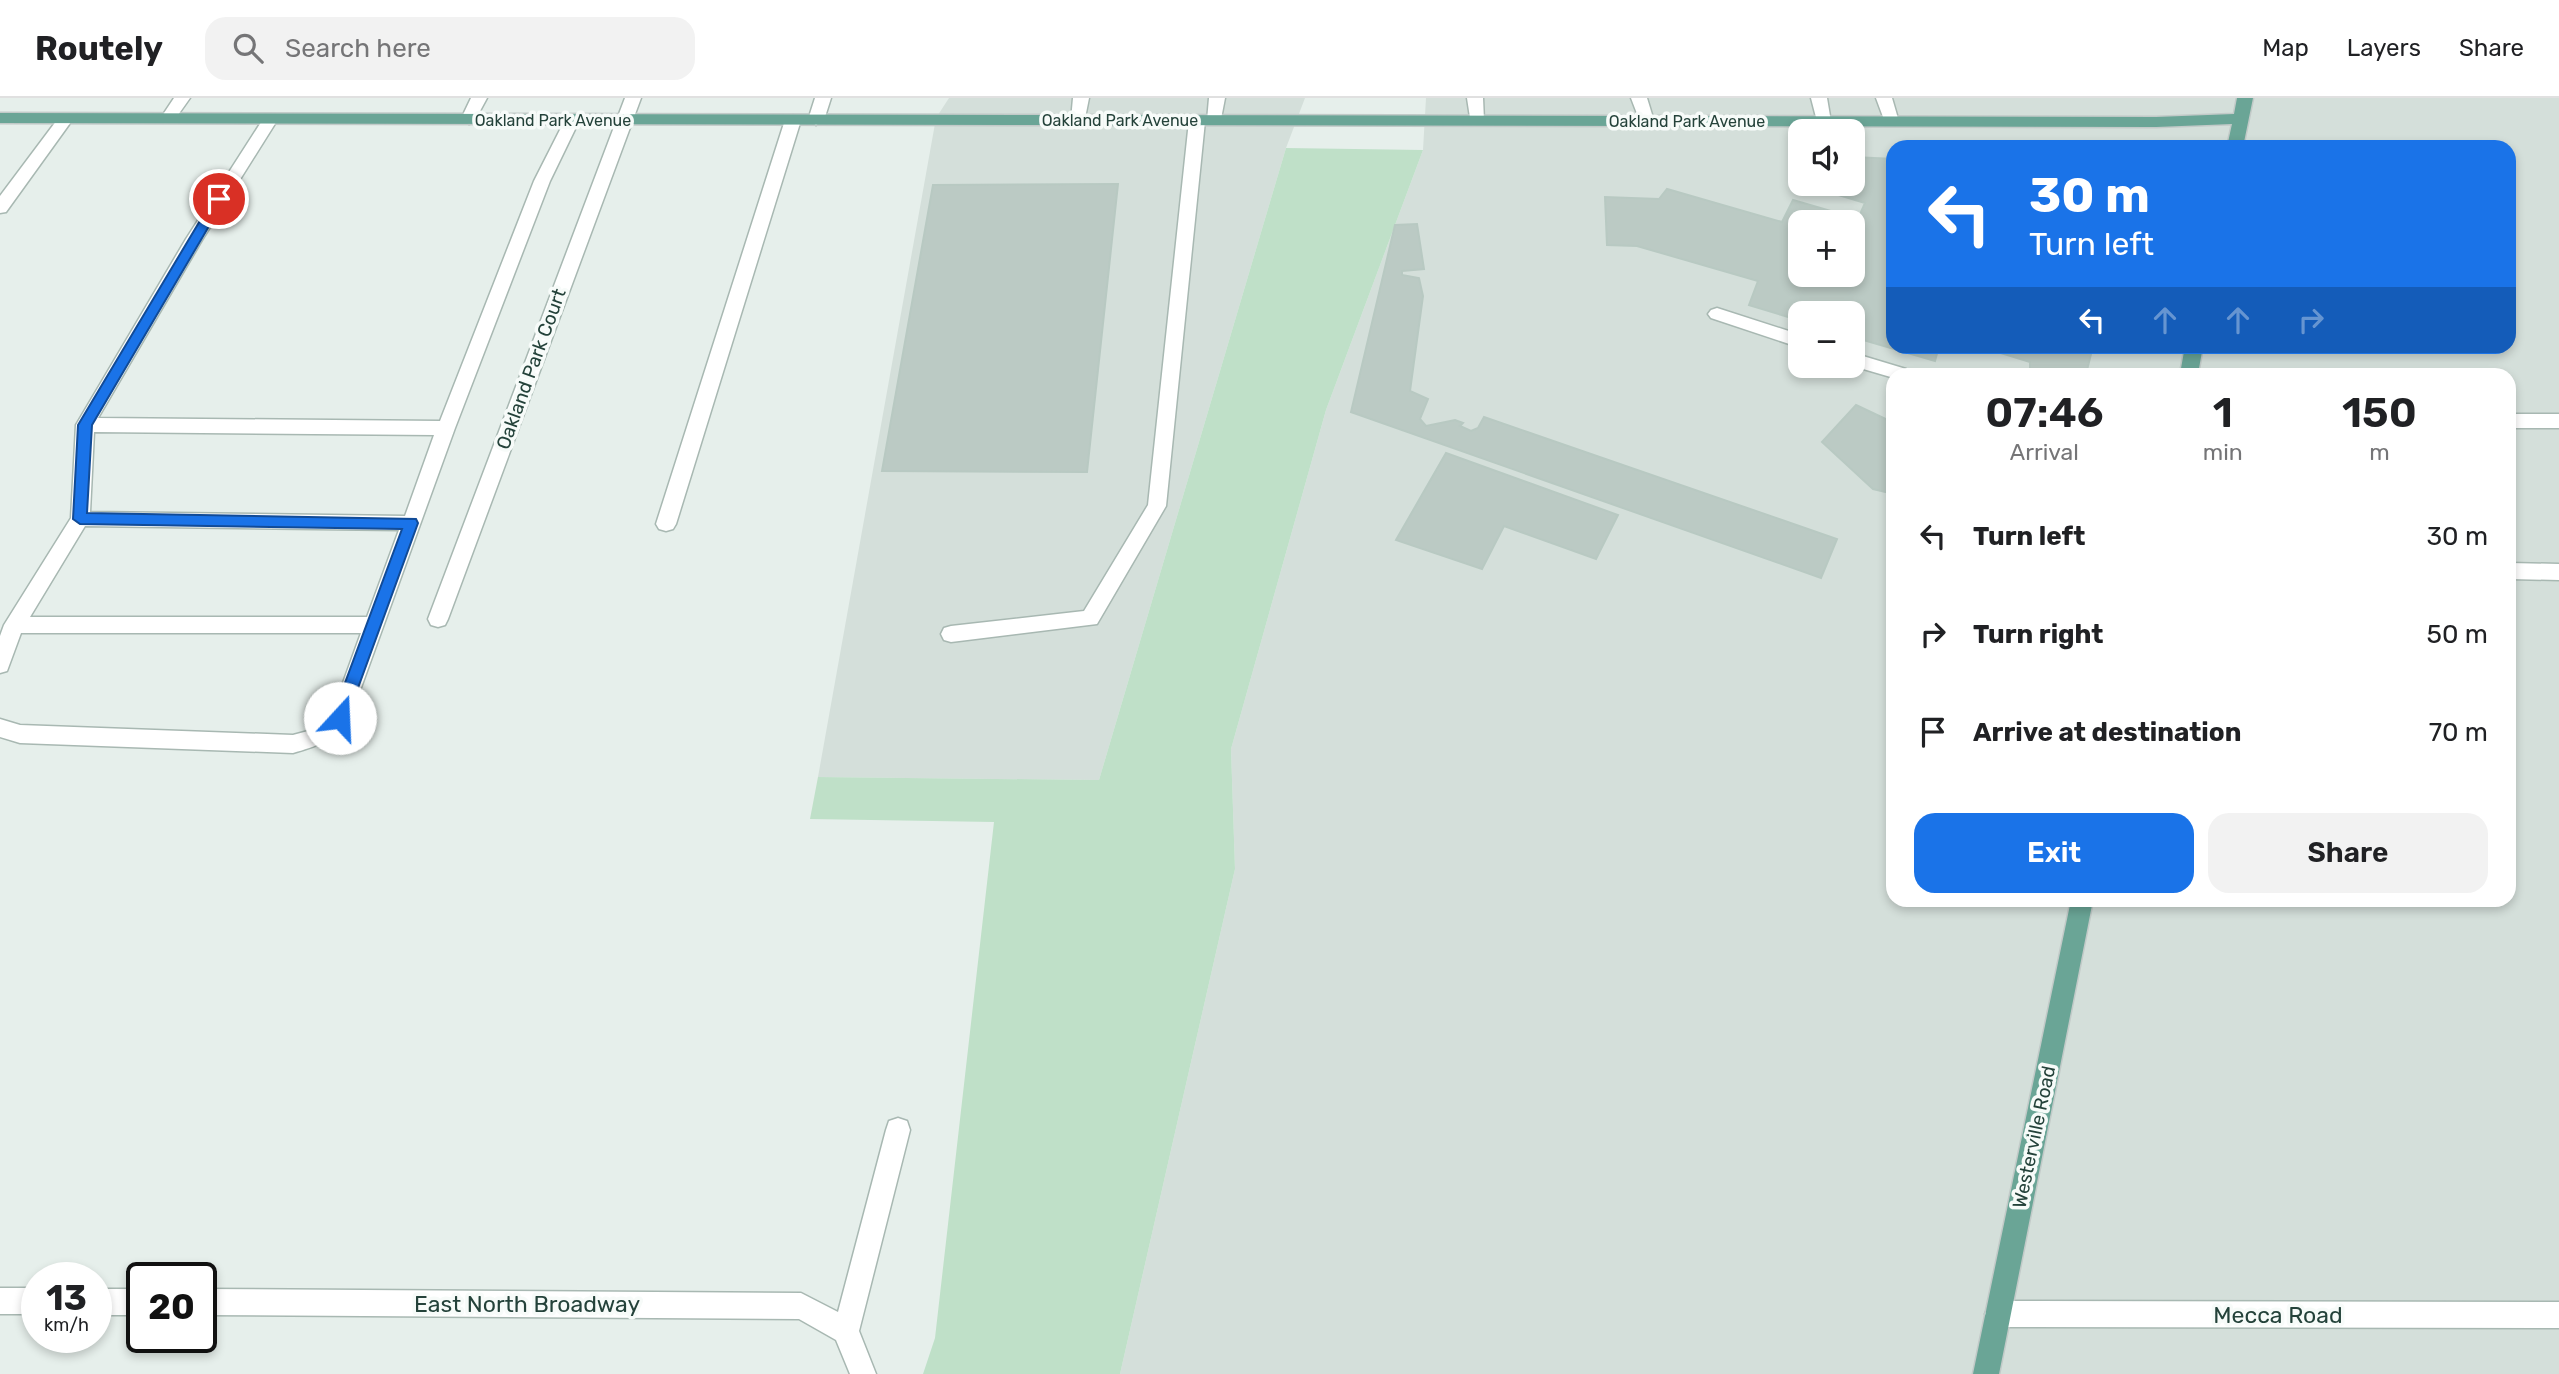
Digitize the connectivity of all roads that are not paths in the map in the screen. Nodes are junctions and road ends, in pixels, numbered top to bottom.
1 (182, 98) edge
2 (479, 98) edge
3 (633, 98) edge
4 (823, 98) edge
5 (1081, 98) edge
6 (1217, 98) edge
7 (1475, 98) edge
8 (1639, 98) edge
9 (1819, 98) edge
10 (1884, 98) edge
11 (2245, 98) edge
12 (0, 118) edge
13 (65, 119) junction
14 (169, 119) junction
15 (270, 119) junction
16 (469, 119) junction
17 (1822, 119) edge
18 (2241, 119) junction
19 (572, 120) junction
20 (625, 120) junction
21 (793, 120) junction
22 (816, 120) junction
23 (1079, 120) junction
24 (1206, 121) junction
25 (1476, 121) junction
26 (1646, 121) junction
27 (1788, 122) edge
28 (1865, 122) edge
29 (1891, 122) junction
30 (2236, 140) edge
31 (0, 208) edge
32 (1717, 314) dead end
33 (1788, 338) edge
34 (1865, 363) edge
35 (1886, 370) edge
36 (2559, 421) edge
37 (2516, 422) edge
38 (85, 425) junction
39 (446, 428) junction
40 (80, 519) junction
41 (411, 523) junction
42 (666, 524) dead end
43 (2516, 571) edge
44 (2559, 572) edge
45 (438, 619) dead end
46 (14, 625) junction
47 (374, 625) junction
48 (951, 634) dead end
49 (0, 665) edge
50 (0, 728) edge
51 (2081, 907) edge
52 (898, 1130) dead end
53 (0, 1301) edge
54 (21, 1301) edge
55 (217, 1302) edge
56 (1998, 1314) junction
57 (2559, 1315) edge
58 (846, 1331) junction
59 (863, 1374) edge
60 (1986, 1374) edge

1 - 14 street
2 - 16 street
3 - 20 street, Oakland Park Court
4 - 22 street
5 - 23 street
6 - 24 street
7 - 25 street
8 - 26 street
9 - 17 street
10 - 29 street
11 - 18 main road
12 - 13 main road, Oakland Park Avenue
13 - 14 main road, Oakland Park Avenue
13 - 31 street
14 - 15 main road, Oakland Park Avenue
15 - 16 main road, Oakland Park Avenue
15 - 38 street
16 - 19 main road, Oakland Park Avenue
18 - 29 main road, Oakland Park Avenue
18 - 30 main road
19 - 20 main road, Oakland Park Avenue
19 - 39 street
20 - 21 main road, Oakland Park Avenue
20 - 45 street, Oakland Park Court
21 - 22 main road, Oakland Park Avenue
21 - 42 street
22 - 23 main road, Oakland Park Avenue
23 - 24 main road, Oakland Park Avenue
24 - 25 main road, Oakland Park Avenue
24 - 48 street
25 - 26 main road, Oakland Park Avenue
26 - 27 main road, Oakland Park Avenue
28 - 29 main road, Oakland Park Avenue
32 - 33 street
34 - 35 street
36 - 37 street
38 - 39 street
38 - 40 street
39 - 41 street
40 - 41 street
40 - 46 street
41 - 47 street
43 - 44 street
46 - 47 street
46 - 49 street
47 - 50 street
51 - 56 main road, Westerville Road
52 - 58 street
53 - 54 street
55 - 58 street, East North Broadway
56 - 57 street, Mecca Road
56 - 60 main road, Westerville Road
58 - 59 street

